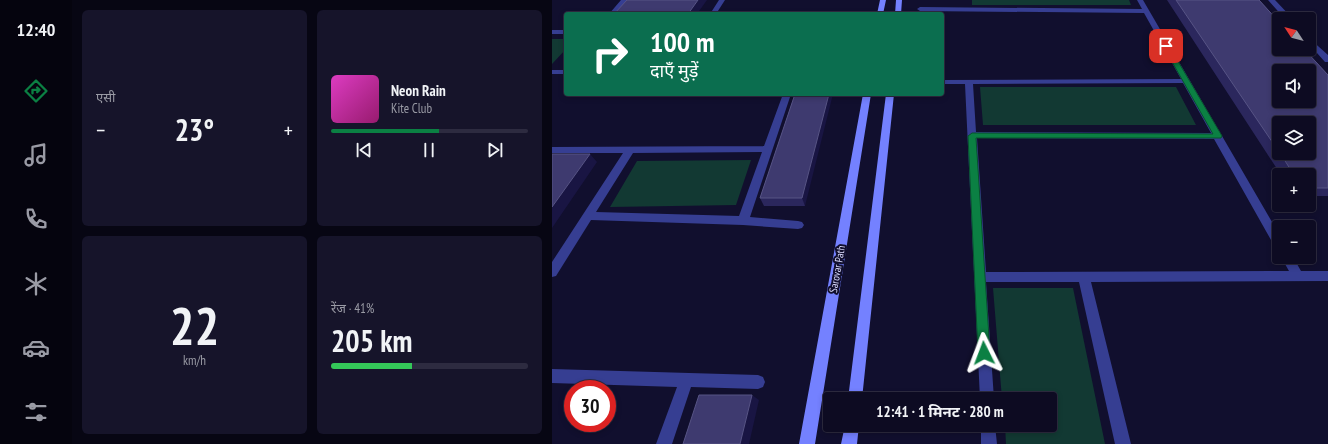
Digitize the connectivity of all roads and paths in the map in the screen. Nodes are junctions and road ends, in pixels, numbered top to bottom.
1 (625, 0) edge
2 (722, 0) edge
3 (883, 0) edge
4 (899, 0) edge
5 (964, 0) edge
6 (1140, 0) edge
7 (1271, 0) edge
8 (920, 9) dead end
9 (965, 9) junction
10 (1146, 10) junction
11 (614, 12) edge
12 (714, 12) edge
13 (880, 12) edge
14 (898, 12) edge
15 (1282, 12) edge
16 (552, 32) edge
17 (564, 32) edge
18 (1316, 47) edge
19 (1328, 60) edge
20 (1186, 81) junction
21 (944, 82) edge
22 (969, 82) junction
23 (785, 96) edge
24 (867, 96) edge
25 (890, 96) edge
26 (972, 136) junction
27 (1218, 136) junction
28 (631, 149) junction
29 (768, 149) junction
30 (552, 150) edge
31 (588, 216) junction
32 (744, 221) junction
33 (798, 225) dead end
34 (1272, 232) edge
35 (1291, 264) edge
36 (552, 272) edge
37 (1298, 276) junction
38 (1328, 276) edge
39 (980, 277) junction
40 (1084, 277) junction
41 (552, 376) edge
42 (686, 380) junction
43 (758, 382) dead end
44 (856, 392) edge
45 (987, 392) edge
46 (851, 432) edge
47 (988, 432) edge
48 (664, 444) edge
49 (807, 444) edge
50 (849, 444) edge
51 (989, 444) edge
52 (1123, 444) edge

1 - 11 street
2 - 12 street
3 - 13 main road
4 - 14 main road
5 - 9 street
6 - 10 street
7 - 15 street
8 - 9 street
9 - 10 street
10 - 20 street
16 - 17 street
18 - 19 street
20 - 22 street
20 - 27 street
21 - 22 street
22 - 26 street
23 - 29 street
24 - 49 main road, Sarovar Path
25 - 44 main road
26 - 27 street
26 - 39 street
27 - 34 street
28 - 29 street
28 - 30 street
28 - 31 street
29 - 32 street
31 - 32 street
31 - 36 street
32 - 33 street
35 - 37 street
37 - 38 street
37 - 40 street
39 - 40 street
39 - 45 street
40 - 52 street
41 - 42 street
42 - 43 street
42 - 48 street
46 - 50 main road
47 - 51 street

